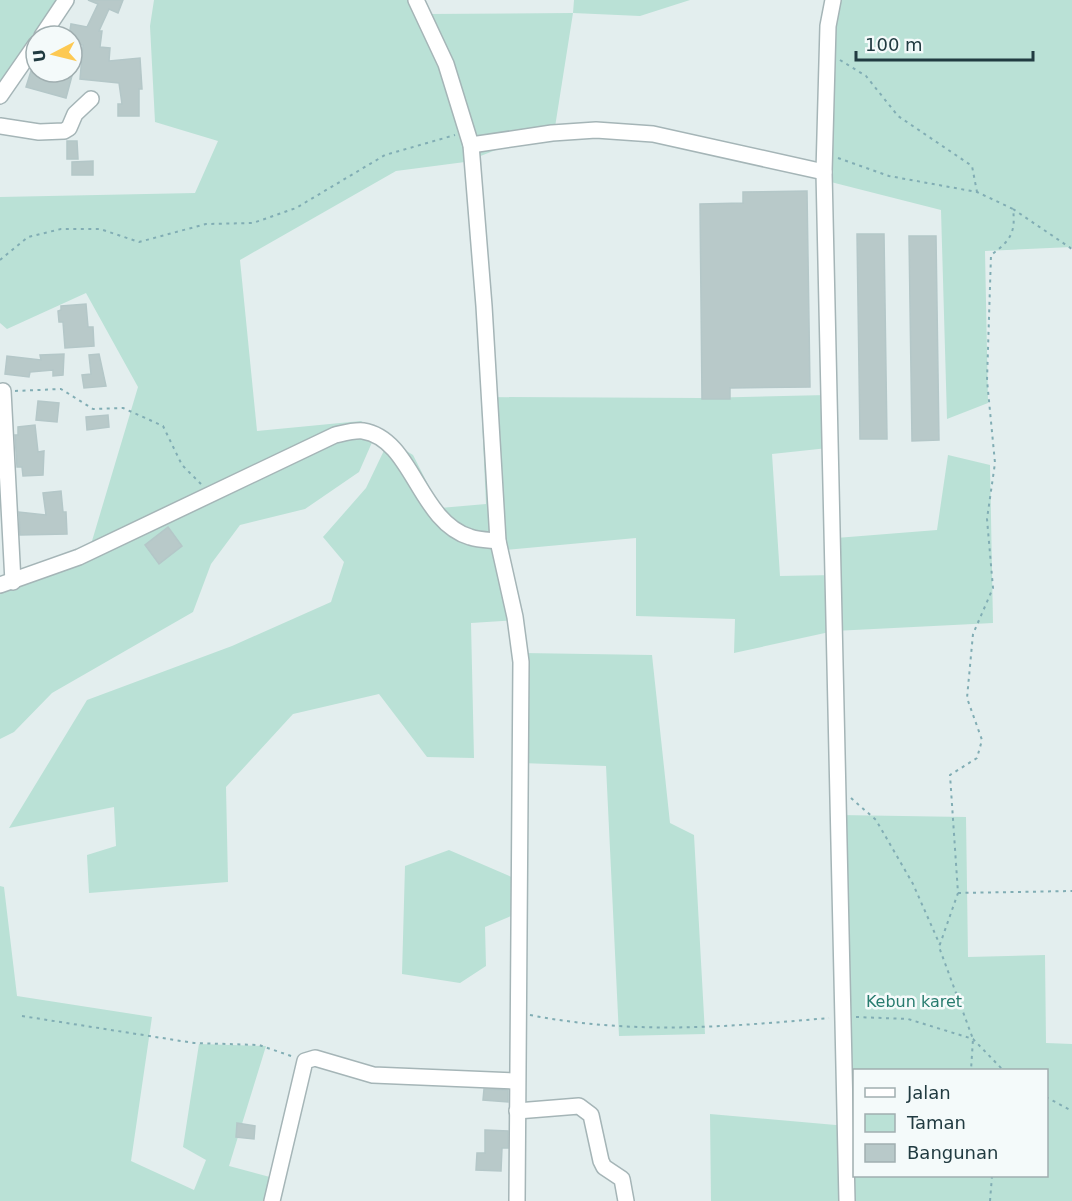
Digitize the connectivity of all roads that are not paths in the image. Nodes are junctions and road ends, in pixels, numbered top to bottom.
1 (66, 0) edge
2 (416, 0) edge
3 (833, 0) edge
4 (50, 24) edge
5 (24, 61) edge
6 (0, 96) edge
7 (91, 99) dead end
8 (0, 126) edge
9 (469, 139) junction
10 (824, 172) junction
11 (3, 391) road end
12 (498, 541) junction
13 (6, 584) edge
14 (516, 1081) junction
15 (517, 1111) junction
16 (272, 1201) edge
17 (517, 1201) edge
18 (626, 1201) edge
19 (847, 1201) edge

1 - 4 street
2 - 9 street
3 - 10 street
5 - 6 street
7 - 8 street
9 - 10 street
9 - 12 street
10 - 19 street
11 - 13 street
12 - 13 street
12 - 14 street
14 - 15 street
14 - 16 street
15 - 17 street
15 - 18 street

